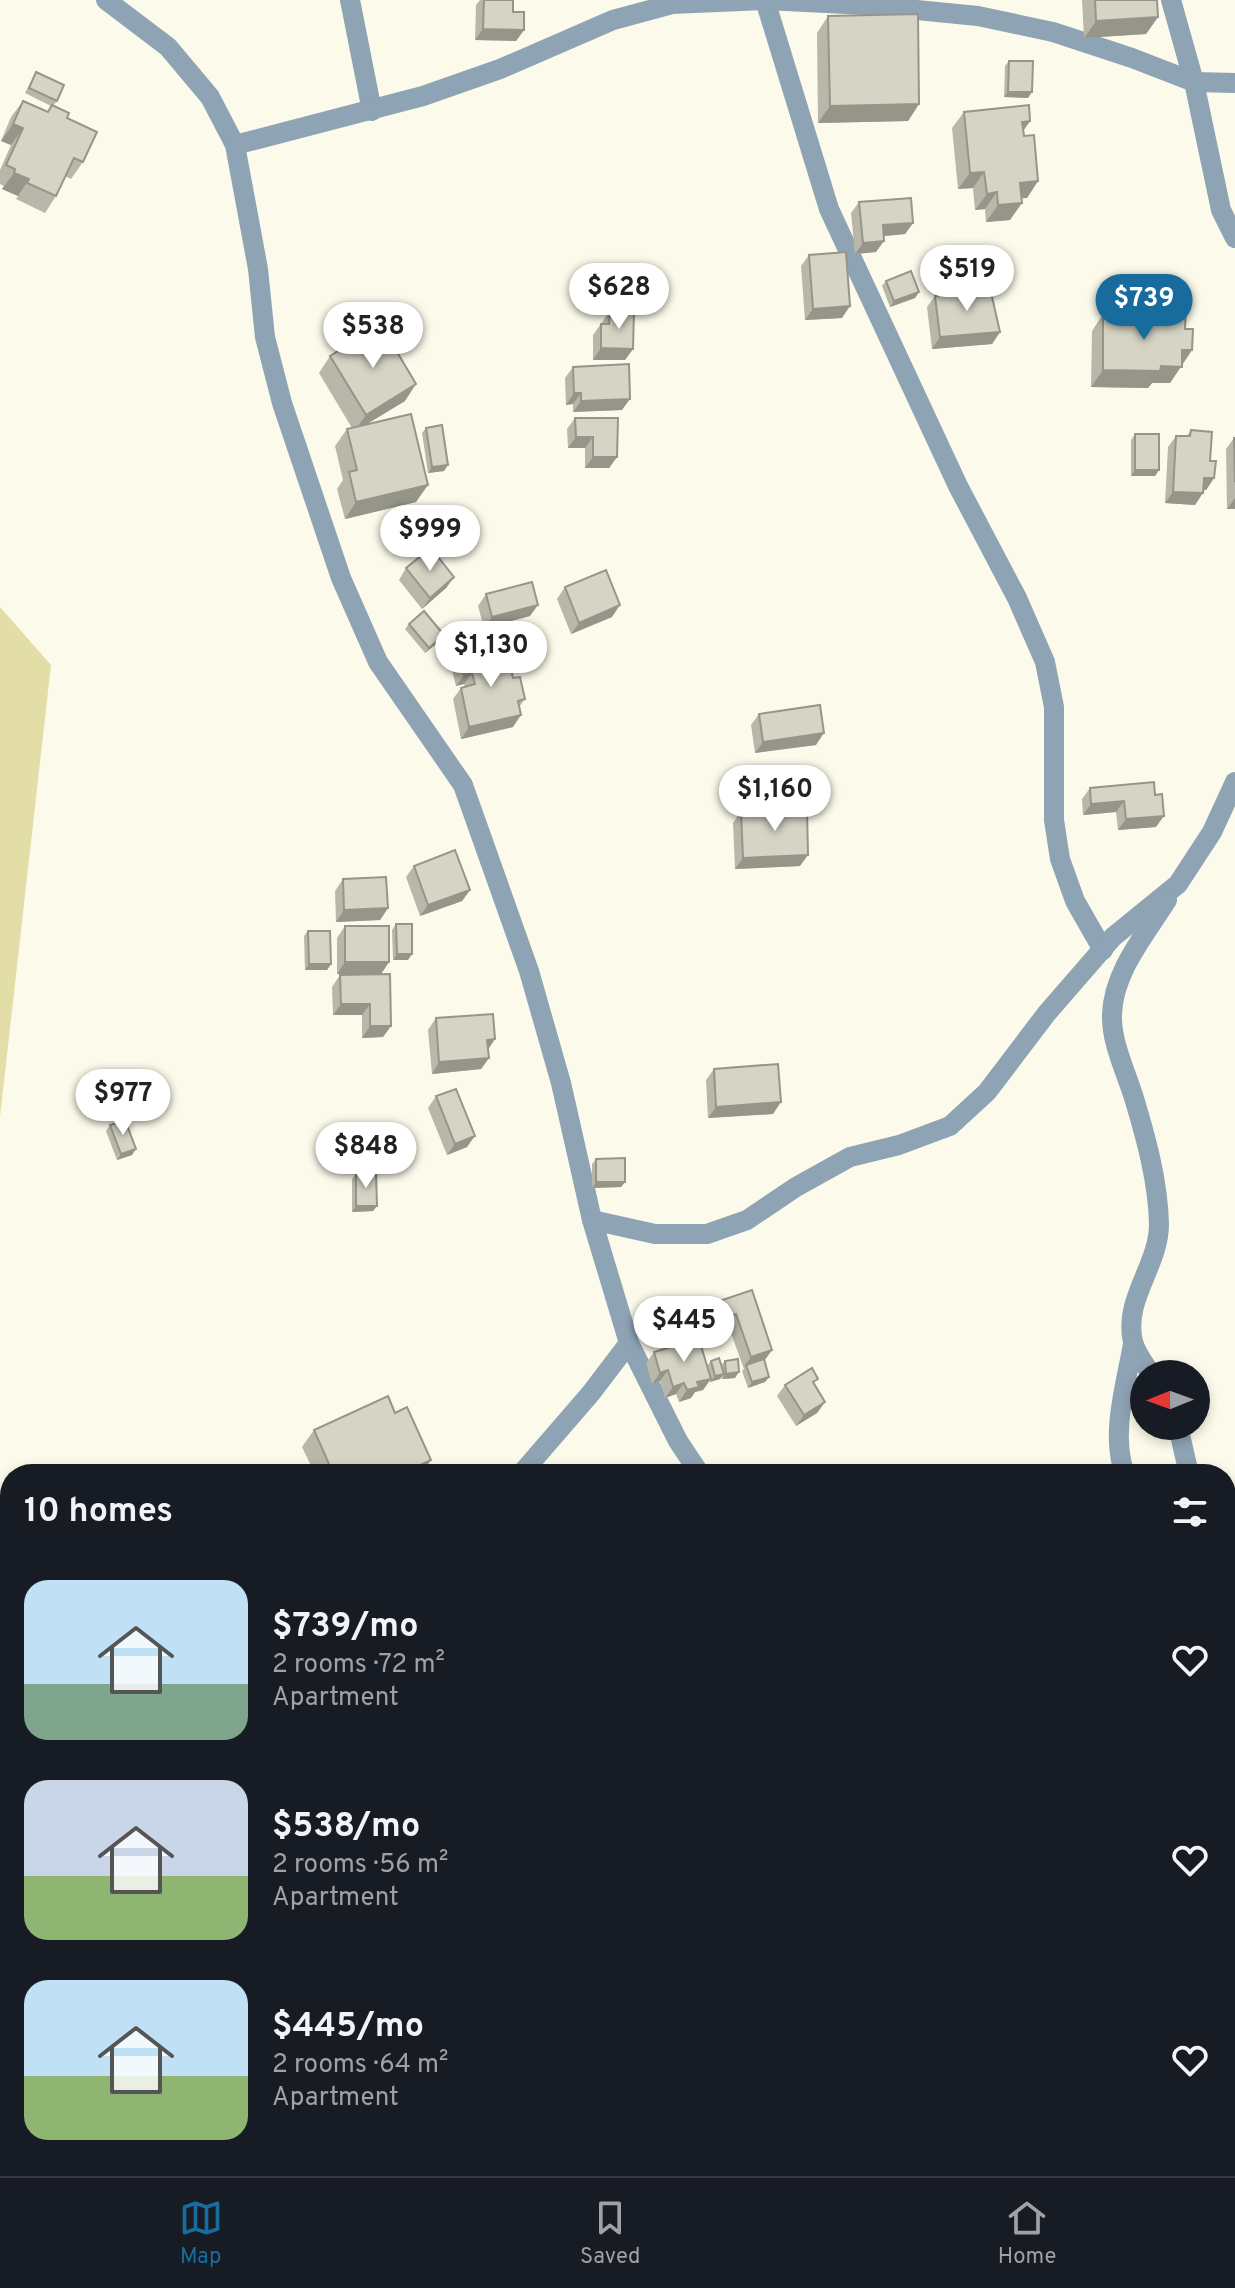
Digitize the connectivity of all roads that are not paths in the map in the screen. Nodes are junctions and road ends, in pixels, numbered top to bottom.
1 (106, 0) edge
2 (350, 0) edge
3 (765, 0) edge
4 (1171, 0) edge
5 (1194, 82) junction
6 (1235, 83) edge
7 (372, 111) junction
8 (235, 145) junction
9 (1235, 238) edge
10 (1235, 782) edge
11 (1178, 884) junction
12 (1103, 950) junction
13 (592, 1220) junction
14 (629, 1343) junction
15 (1133, 1344) junction
16 (1143, 1360) edge
17 (1181, 1440) edge
18 (530, 1464) edge
19 (693, 1464) edge
20 (1121, 1464) edge
21 (1187, 1464) edge

1 - 8 street
2 - 7 street
3 - 5 street
3 - 7 street
3 - 12 street
4 - 5 street
5 - 6 street
5 - 9 street
7 - 8 street
8 - 13 street
10 - 11 street
11 - 12 street
11 - 15 street
12 - 13 street
13 - 14 street
14 - 18 street
14 - 19 street
15 - 16 street
15 - 20 street
17 - 21 street

